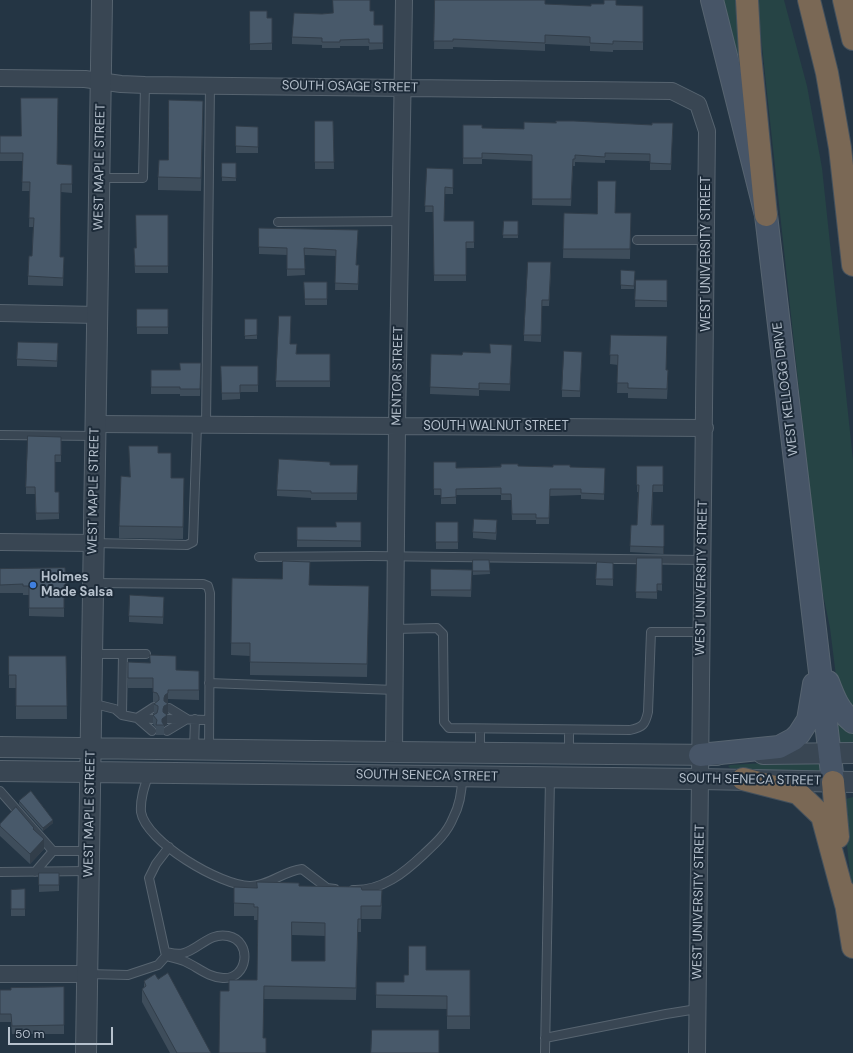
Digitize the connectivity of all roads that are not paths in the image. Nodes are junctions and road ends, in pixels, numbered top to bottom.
1 (102, 0) edge
2 (404, 0) edge
3 (712, 0) edge
4 (747, 0) edge
5 (809, 0) edge
6 (844, 0) edge
7 (849, 0) edge
8 (853, 10) edge
9 (853, 39) edge
10 (0, 78) edge
11 (102, 81) junction
12 (145, 85) junction
13 (210, 85) junction
14 (403, 87) junction
15 (698, 104) joint
16 (100, 178) junction
17 (766, 215) junction
18 (401, 221) junction
19 (278, 222) dead end
20 (637, 240) dead end
21 (707, 240) junction
22 (853, 265) edge
23 (0, 313) edge
24 (98, 315) junction
25 (202, 425) junction
26 (397, 426) junction
27 (705, 428) junction
28 (96, 430) junction
29 (0, 435) edge
30 (0, 542) edge
31 (94, 543) junction
32 (259, 557) dead end
33 (396, 557) junction
34 (702, 560) junction
35 (93, 583) junction
36 (395, 629) junction
37 (702, 632) junction
38 (92, 654) junction
39 (123, 654) junction
40 (146, 654) dead end
41 (818, 659) junction
42 (209, 683) junction
43 (395, 690) junction
44 (91, 703) junction
45 (154, 707) edge
46 (169, 708) edge
47 (122, 715) junction
48 (137, 718) junction
49 (153, 719) edge
50 (168, 719) edge
51 (191, 719) junction
52 (209, 720) junction
53 (853, 722) edge
54 (480, 729) junction
55 (569, 730) junction
56 (152, 731) dead end
57 (167, 731) dead end
58 (0, 747) edge
59 (91, 747) junction
60 (201, 749) junction
61 (394, 752) junction
62 (830, 752) junction
63 (480, 753) junction
64 (853, 753) edge
65 (569, 754) junction
66 (700, 755) junction
67 (0, 771) edge
68 (90, 772) junction
69 (150, 772) junction
70 (462, 776) junction
71 (550, 777) junction
72 (700, 778) junction
73 (743, 779) junction
74 (843, 782) edge
75 (0, 791) edge
76 (168, 847) junction
77 (53, 851) junction
78 (89, 852) junction
79 (89, 871) junction
80 (0, 872) edge
81 (35, 872) junction
82 (846, 905) junction
83 (853, 947) edge
84 (166, 954) junction
85 (0, 974) edge
86 (88, 974) junction
87 (697, 1009) junction
88 (545, 1038) junction
89 (86, 1053) edge
90 (545, 1053) edge
91 (697, 1053) edge

1 - 11 street, WEST MAPLE STREET
2 - 14 street, MENTOR STREET
3 - 17 main road, WEST KELLOGG DRIVE
4 - 17 highway
5 - 22 highway
6 - 9 highway
7 - 8 highway
10 - 11 street, SOUTH OSAGE STREET
11 - 12 street, SOUTH OSAGE STREET
11 - 16 street, WEST MAPLE STREET
12 - 13 street, SOUTH OSAGE STREET
12 - 16 lane
13 - 14 street, SOUTH OSAGE STREET
13 - 25 lane
14 - 15 street, SOUTH OSAGE STREET
14 - 18 street, MENTOR STREET
15 - 21 street, WEST UNIVERSITY STREET
16 - 24 street, WEST MAPLE STREET
17 - 41 main road, WEST KELLOGG DRIVE
18 - 19 lane
18 - 26 street, MENTOR STREET
20 - 21 lane
21 - 27 street, WEST UNIVERSITY STREET
23 - 24 street
24 - 28 street, WEST MAPLE STREET
25 - 26 street, SOUTH WALNUT STREET
25 - 28 street, SOUTH WALNUT STREET
25 - 31 lane
26 - 27 street, SOUTH WALNUT STREET
26 - 33 street, MENTOR STREET
27 - 34 street, WEST UNIVERSITY STREET
28 - 29 lane
28 - 31 street, WEST MAPLE STREET
30 - 31 street
31 - 35 street, WEST MAPLE STREET
32 - 33 lane
33 - 34 lane
33 - 36 street, MENTOR STREET
34 - 37 street, WEST UNIVERSITY STREET
35 - 38 street, WEST MAPLE STREET
35 - 42 lane
36 - 43 street, MENTOR STREET
36 - 54 lane
37 - 55 lane
37 - 66 street, WEST UNIVERSITY STREET
38 - 39 lane
38 - 44 street, WEST MAPLE STREET
39 - 40 lane
39 - 47 lane
41 - 53 main road
41 - 62 main road, WEST KELLOGG DRIVE
41 - 66 main road
42 - 43 lane
42 - 52 lane
43 - 61 street, MENTOR STREET
44 - 47 lane
44 - 59 street, WEST MAPLE STREET
45 - 48 lane
46 - 51 lane
47 - 48 lane
48 - 49 lane
48 - 56 lane
50 - 51 lane
51 - 52 lane
51 - 57 lane
51 - 60 lane
52 - 60 lane
54 - 55 lane
54 - 63 lane
55 - 65 lane
58 - 59 street, SOUTH SENECA STREET
59 - 60 street, SOUTH SENECA STREET
59 - 68 street, WEST MAPLE STREET
60 - 61 street, SOUTH SENECA STREET
61 - 63 street, SOUTH SENECA STREET
62 - 64 street, SOUTH SENECA STREET
62 - 66 street, SOUTH SENECA STREET
62 - 74 main road, WEST KELLOGG DRIVE
63 - 65 street, SOUTH SENECA STREET
65 - 66 street, SOUTH SENECA STREET
66 - 72 street, WEST UNIVERSITY STREET
67 - 68 street, SOUTH SENECA STREET
68 - 69 street, SOUTH SENECA STREET
68 - 78 street, WEST MAPLE STREET
69 - 70 street, SOUTH SENECA STREET
69 - 76 lane
70 - 71 street, SOUTH SENECA STREET
70 - 76 lane
71 - 72 street, SOUTH SENECA STREET
71 - 88 lane
72 - 73 street, SOUTH SENECA STREET
72 - 87 street, WEST UNIVERSITY STREET
73 - 74 street, SOUTH SENECA STREET
73 - 82 highway
74 - 82 highway
75 - 77 lane
76 - 84 lane
77 - 78 lane
77 - 81 lane
78 - 79 street, WEST MAPLE STREET
79 - 81 lane
79 - 86 street, WEST MAPLE STREET
80 - 81 lane
82 - 83 highway
84 - 84 lane
84 - 86 lane
85 - 86 street
86 - 89 street, WEST MAPLE STREET
87 - 88 lane
87 - 91 street, WEST UNIVERSITY STREET
88 - 90 lane

